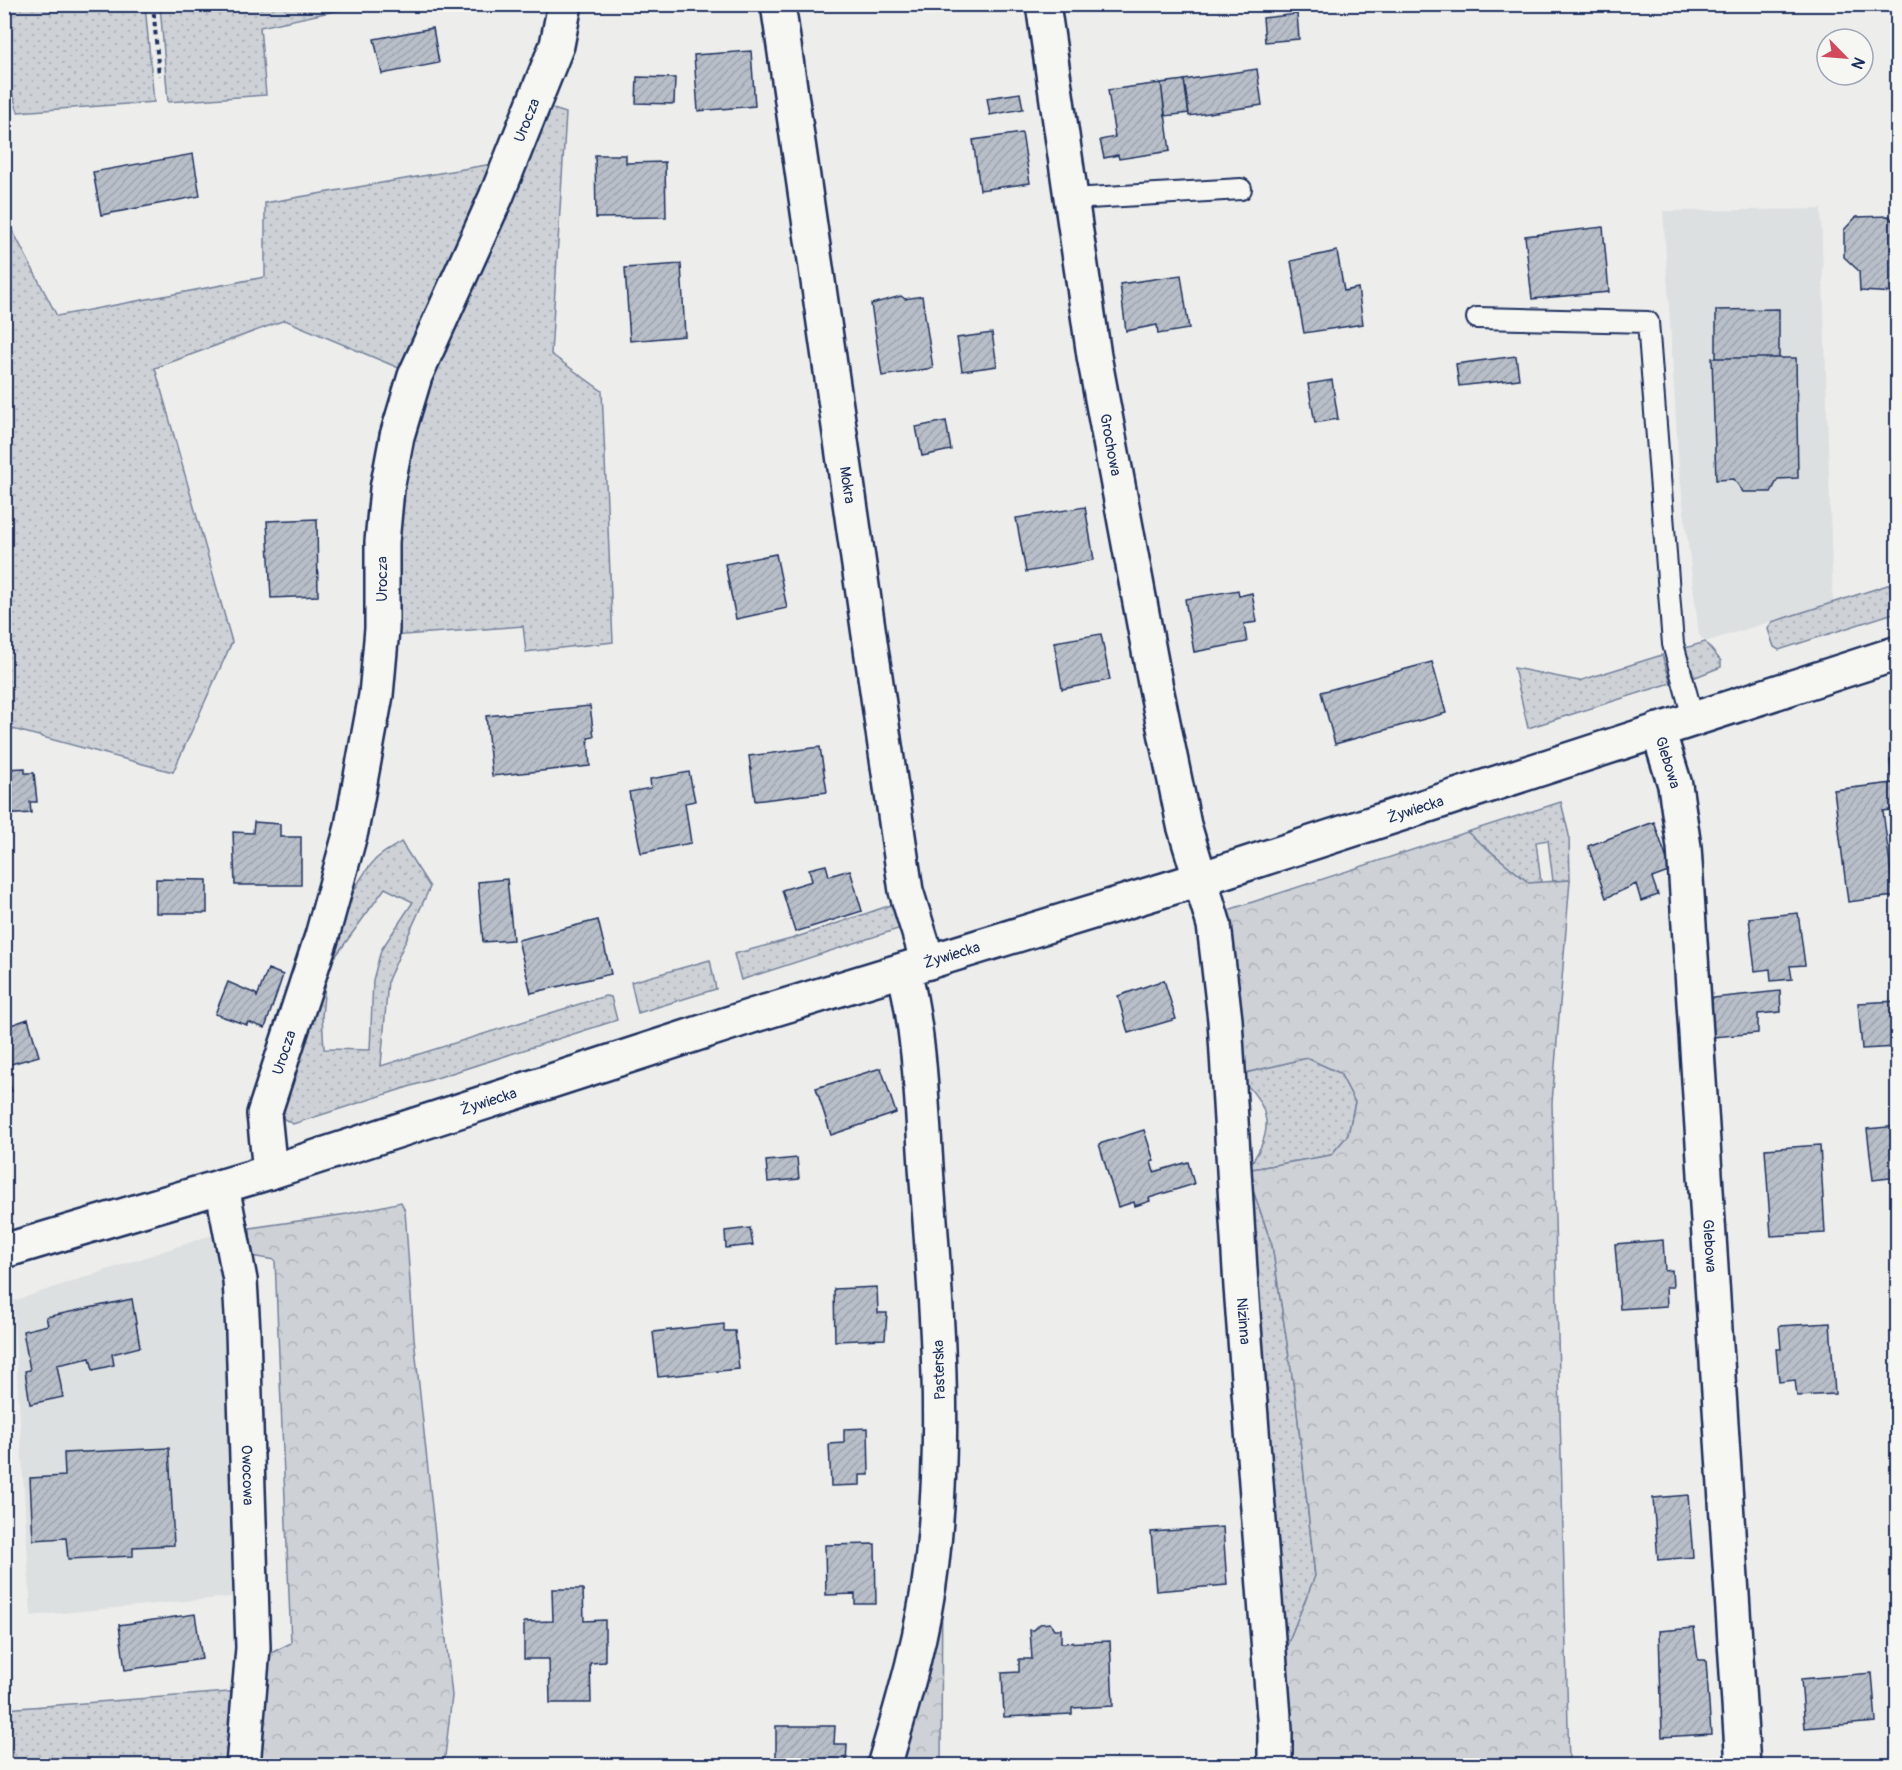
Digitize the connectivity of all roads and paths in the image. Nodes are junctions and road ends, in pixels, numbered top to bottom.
1 (153, 4) edge
2 (565, 4) edge
3 (778, 4) edge
4 (1043, 4) edge
5 (159, 76) dead end
6 (1241, 189) dead end
7 (1072, 199) junction
8 (1477, 318) dead end
9 (1898, 653) edge
10 (1693, 718) junction
11 (1658, 729) junction
12 (1200, 879) junction
13 (916, 966) junction
14 (270, 1172) junction
15 (222, 1186) junction
16 (4, 1251) edge
17 (243, 1766) edge
18 (884, 1766) edge
19 (1275, 1766) edge
20 (1743, 1766) edge

1 - 5 path
2 - 14 street, Urocza
3 - 13 street, Mokra
4 - 7 street, Grochowa
6 - 7 lane
7 - 12 street, Grochowa
8 - 10 lane
9 - 10 street, Żywiecka
10 - 11 street, Żywiecka
11 - 12 street, Żywiecka
11 - 20 street, Glebowa
12 - 13 street, Żywiecka
12 - 19 street, Nizinna
13 - 14 street, Żywiecka
13 - 18 street, Pasterska
14 - 15 street, Żywiecka
15 - 16 street, Żywiecka
15 - 17 street, Owocowa

